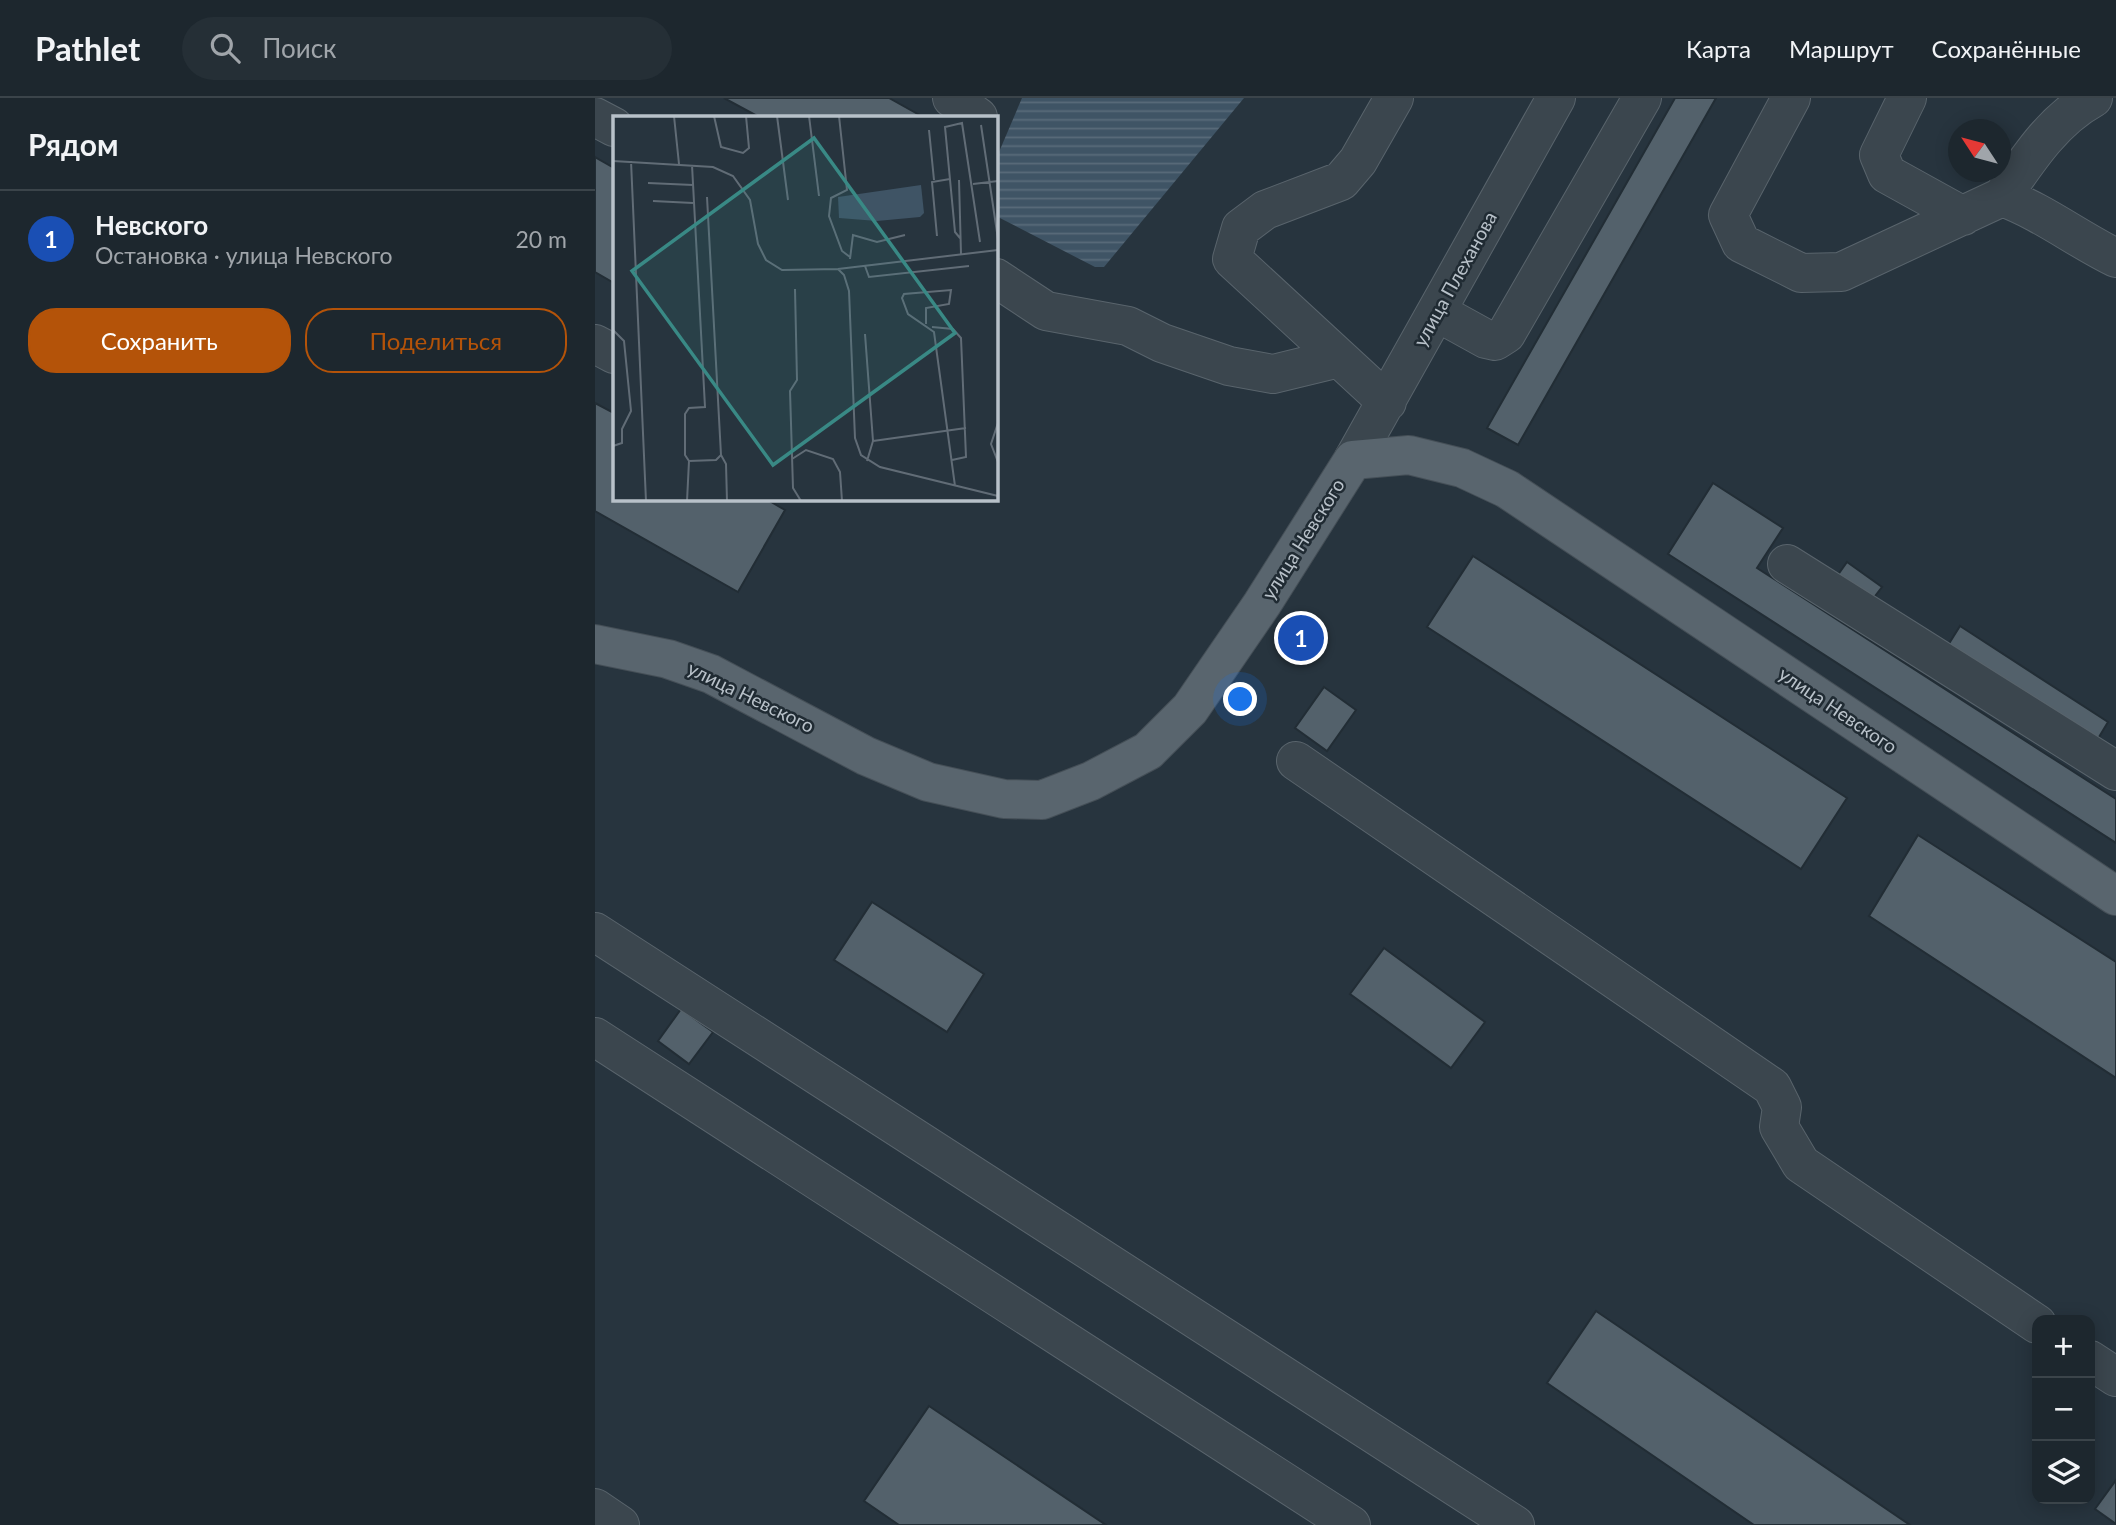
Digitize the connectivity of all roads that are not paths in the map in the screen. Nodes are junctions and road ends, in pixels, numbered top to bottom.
1 (952, 98) edge
2 (1394, 98) edge
3 (1556, 98) edge
4 (1642, 98) edge
5 (1791, 98) edge
6 (1907, 98) edge
7 (2093, 98) edge
8 (977, 116) edge
9 (595, 117) edge
10 (613, 126) edge
11 (2003, 197) junction
12 (1963, 216) junction
13 (2116, 258) edge
14 (997, 279) edge
15 (1437, 312) junction
16 (595, 344) edge
17 (613, 354) edge
18 (1339, 358) junction
19 (1387, 402) junction
20 (1353, 460) junction
21 (1787, 564) dead end
22 (595, 644) edge
23 (1296, 761) dead end
24 (2116, 771) edge
25 (2116, 895) edge
26 (595, 932) edge
27 (595, 1037) edge
28 (2032, 1321) edge
29 (2095, 1363) edge
30 (2116, 1377) edge
31 (595, 1508) edge
32 (620, 1525) edge
33 (1351, 1525) edge
34 (1515, 1525) edge

1 - 8 street
2 - 18 street
3 - 15 street, улица Плеханова
4 - 15 street
5 - 12 street
6 - 12 street
7 - 11 street
9 - 10 street
11 - 12 street
11 - 13 street
14 - 18 street
15 - 19 street, улица Плеханова
16 - 17 street
18 - 19 street
19 - 20 street, улица Плеханова
20 - 22 main road, улица Невского
20 - 25 main road, улица Невского
21 - 24 street
23 - 28 street
26 - 34 street
27 - 33 street
29 - 30 street
31 - 32 street

